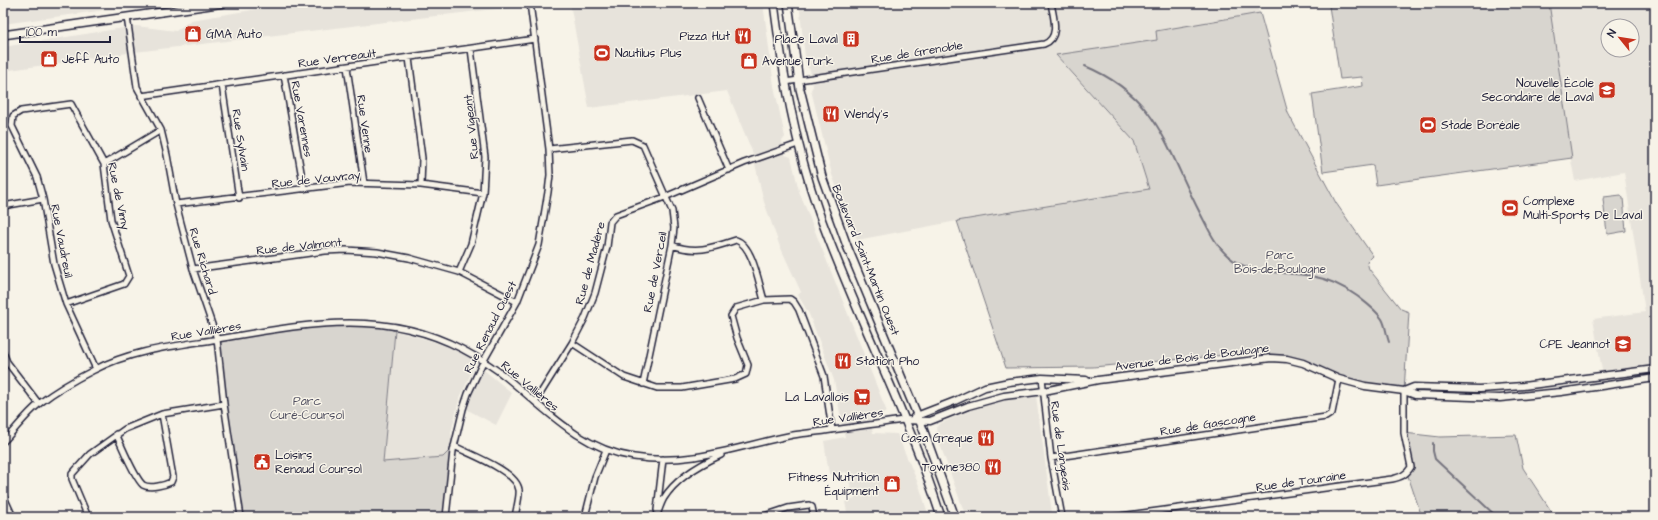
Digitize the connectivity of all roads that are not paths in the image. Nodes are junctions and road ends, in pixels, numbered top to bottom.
1 (224, 3) edge
2 (530, 3) edge
3 (774, 3) edge
4 (788, 3) edge
5 (1051, 3) edge
6 (127, 17) junction
7 (3, 35) edge
8 (535, 39) junction
9 (471, 48) junction
10 (409, 58) junction
11 (347, 67) junction
12 (284, 75) junction
13 (798, 81) junction
14 (785, 82) junction
15 (222, 85) junction
16 (141, 96) junction
17 (698, 98) dead end
18 (71, 104) joint
19 (161, 130) junction
20 (798, 144) junction
21 (549, 149) junction
22 (104, 164) junction
23 (729, 170) junction
24 (364, 183) junction
25 (421, 185) junction
26 (304, 189) junction
27 (483, 193) junction
28 (665, 196) junction
29 (43, 198) junction
30 (240, 198) junction
31 (176, 204) junction
32 (3, 206) edge
33 (672, 245) junction
34 (194, 269) junction
35 (459, 272) junction
36 (764, 300) junction
37 (517, 302) junction
38 (66, 304) junction
39 (217, 339) junction
40 (572, 343) junction
41 (3, 352) edge
42 (483, 362) junction
43 (96, 369) junction
44 (1655, 369) edge
45 (1042, 378) junction
46 (1655, 378) edge
47 (1339, 379) junction
48 (1098, 380) junction
49 (643, 384) junction
50 (1044, 390) junction
51 (1404, 391) junction
52 (535, 402) junction
53 (39, 404) junction
54 (224, 404) junction
55 (162, 414) junction
56 (919, 418) junction
57 (904, 420) junction
58 (832, 430) junction
59 (116, 434) junction
60 (3, 442) edge
61 (454, 446) junction
62 (606, 450) junction
63 (726, 452) junction
64 (1052, 458) junction
65 (664, 459) junction
66 (3, 495) edge
67 (1162, 510) junction
68 (656, 516) edge
69 (13, 517) edge
70 (88, 517) edge
71 (241, 517) edge
72 (446, 517) edge
73 (515, 517) edge
74 (585, 517) edge
75 (761, 517) edge
76 (814, 517) edge
77 (941, 517) edge
78 (956, 517) edge
79 (1062, 517) edge
80 (1113, 517) edge
81 (1163, 517) edge

1 - 6 main road
2 - 8 street, Rue Renaud Ouest
3 - 14 main road, Boulevard Saint-Martin Ouest
4 - 13 main road, Boulevard Saint-Martin Ouest
5 - 13 street, Rue de Grenoble
6 - 7 main road
6 - 16 street, Rue Richard
8 - 9 street, Rue Verreault
8 - 21 street, Rue Renaud Ouest
9 - 10 street, Rue Verreault
9 - 27 street, Rue Vigeant
10 - 11 street, Rue Verreault
10 - 25 street
11 - 12 street, Rue Verreault
11 - 24 street, Rue Venne
12 - 15 street, Rue Verreault
12 - 26 street, Rue Varennes
13 - 14 street, Rue de Grenoble
13 - 56 main road, Boulevard Saint-Martin Ouest
14 - 20 main road, Boulevard Saint-Martin Ouest
15 - 16 street, Rue Verreault
15 - 30 street, Rue Sylvain
16 - 19 street, Rue Richard
17 - 23 street
18 - 22 street, Rue de Vimy
18 - 29 street, Rue Vaudreuil
19 - 22 street
19 - 31 street, Rue Richard
20 - 23 street, Rue de Madère
20 - 57 main road, Boulevard Saint-Martin Ouest
21 - 28 street, Rue de Verceil
21 - 37 street, Rue Renaud Ouest
22 - 38 street, Rue de Vimy
23 - 28 street, Rue de Madère
24 - 25 street, Rue de Vouvray
24 - 26 street, Rue de Vouvray
25 - 27 street, Rue de Vouvray
26 - 30 street, Rue de Vouvray
27 - 35 street, Rue Vigeant
28 - 33 street, Rue de Verceil
28 - 40 street, Rue de Madère
29 - 32 street
29 - 38 street, Rue Vaudreuil
30 - 31 street, Rue de Vouvray
31 - 34 street, Rue Richard
33 - 36 street
33 - 49 street, Rue de Verceil
34 - 35 street, Rue de Valmont
34 - 39 street, Rue Richard
35 - 37 street, Rue de Valmont
36 - 49 street
36 - 58 street
37 - 42 street, Rue Renaud Ouest
38 - 43 street, Rue Vaudreuil
39 - 42 street, Rue Vallières
39 - 43 street, Rue Vallières
39 - 54 street, Rue Richard
40 - 49 street
40 - 52 street, Rue de Madère
41 - 53 street
42 - 52 street, Rue Vallières
42 - 61 street, Rue Renaud Ouest
43 - 53 street, Rue Vallières
44 - 51 street, Avenue de Bois de Boulogne
45 - 48 street, Avenue de Bois de Boulogne
45 - 50 street, Rue de Langeais
45 - 56 street, Avenue de Bois de Boulogne
46 - 51 street, Avenue de Bois de Boulogne
47 - 48 street, Avenue de Bois de Boulogne
47 - 51 street, Avenue de Bois de Boulogne
47 - 64 street, Rue de Gascogne
48 - 50 street, Avenue de Bois de Boulogne
50 - 56 street, Avenue de Bois de Boulogne
50 - 64 street, Rue de Langeais
51 - 67 street, Rue de Touraine
52 - 62 street, Rue Vallières
53 - 60 street, Rue Vallières
54 - 55 street
54 - 71 street, Rue Richard
55 - 59 street
55 - 59 street
56 - 57 street, Avenue de Bois de Boulogne
56 - 78 main road, Boulevard Saint-Martin Ouest
57 - 58 street, Rue Vallières
57 - 77 main road, Boulevard Saint-Martin Ouest
58 - 63 street, Rue Vallières
59 - 70 street
61 - 72 street, Rue Renaud Ouest
61 - 73 street
62 - 65 street, Rue Vallières
62 - 74 street
63 - 65 street, Rue Vallières
63 - 68 street
64 - 79 street, Rue de Langeais
65 - 68 street
66 - 69 street
67 - 80 street, Rue de Touraine
67 - 81 street
75 - 76 street

